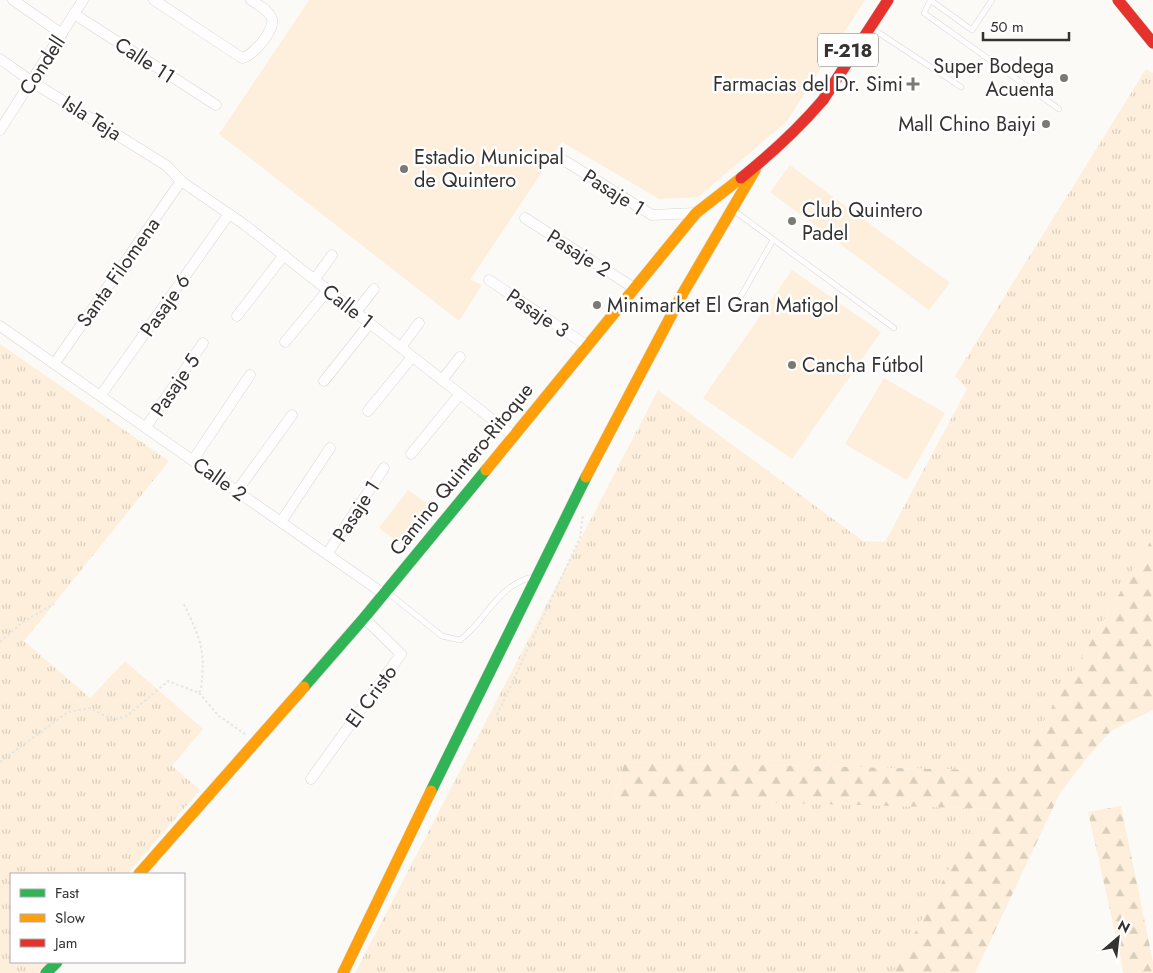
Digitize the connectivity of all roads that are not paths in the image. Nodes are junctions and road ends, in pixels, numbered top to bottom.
1 (12, 0) edge
2 (83, 0) edge
3 (154, 0) edge
4 (251, 0) edge
5 (876, 0) edge
6 (888, 0) edge
7 (983, 0) edge
8 (1118, 0) edge
9 (930, 1) edge
10 (991, 2) edge
11 (74, 14) junction
12 (871, 27) junction
13 (62, 34) junction
14 (1153, 43) edge
15 (0, 59) edge
16 (31, 81) junction
17 (961, 87) dead end
18 (823, 100) junction
19 (216, 105) dead end
20 (1059, 109) dead end
21 (0, 129) edge
22 (565, 161) dead end
23 (758, 165) junction
24 (181, 181) junction
25 (732, 210) junction
26 (696, 213) junction
27 (229, 214) junction
28 (524, 218) dead end
29 (774, 240) junction
30 (284, 255) junction
31 (332, 256) dead end
32 (314, 279) junction
33 (489, 280) dead end
34 (374, 288) dead end
35 (634, 288) junction
36 (328, 290) junction
37 (737, 302) dead end
38 (356, 312) junction
39 (237, 316) dead end
40 (370, 323) junction
41 (419, 323) dead end
42 (0, 326) edge
43 (894, 328) dead end
44 (285, 342) dead end
45 (203, 343) dead end
46 (586, 345) junction
47 (400, 347) junction
48 (412, 357) junction
49 (460, 357) dead end
50 (55, 363) junction
51 (250, 375) dead end
52 (442, 380) junction
53 (324, 381) dead end
54 (460, 394) junction
55 (101, 395) junction
56 (368, 411) dead end
57 (292, 415) dead end
58 (146, 427) junction
59 (512, 435) junction
60 (330, 448) dead end
61 (411, 454) dead end
62 (193, 460) junction
63 (384, 468) dead end
64 (237, 491) junction
65 (281, 522) junction
66 (327, 554) junction
67 (536, 576) junction
68 (385, 592) junction
69 (364, 618) junction
70 (311, 779) dead end
71 (140, 873) edge
72 (56, 963) edge
73 (46, 973) edge
74 (343, 973) edge

1 - 13 street
2 - 11 street, Condell
3 - 4 street
5 - 18 main road, Camino Quintero-Ritoque / F-218
6 - 12 main road, Camino Quintero-Ritoque / F-218
7 - 10 lane
8 - 14 main road
9 - 10 lane
9 - 20 lane
11 - 13 street, Condell
11 - 19 street, Calle 11
12 - 17 lane
12 - 18 main road, Camino Quintero-Ritoque / F-218
13 - 16 street, Condell
15 - 16 street, Isla Teja
16 - 21 street, Condell
16 - 24 street, Isla Teja
18 - 23 main road, Camino Quintero-Ritoque / F-218
22 - 26 street, Pasaje 1
23 - 25 main road
23 - 26 main road, Camino Quintero-Ritoque / F-218
24 - 27 street, Calle 1
24 - 50 street, Santa Filomena
25 - 29 lane
25 - 67 main road
26 - 35 main road, Camino Quintero-Ritoque / F-218
27 - 30 street, Calle 1
27 - 55 street, Pasaje 6
28 - 35 street, Pasaje 2
29 - 37 lane
29 - 43 lane
30 - 32 street, Calle 1
30 - 39 street
31 - 32 street
32 - 36 street, Calle 1
33 - 46 street, Pasaje 3
34 - 38 street
35 - 46 main road, Camino Quintero-Ritoque / F-218
36 - 38 street, Calle 1
36 - 44 street
38 - 40 street, Calle 1
40 - 47 street, Calle 1
40 - 53 street
41 - 47 street
42 - 50 street, Calle 2
45 - 58 street, Pasaje 5
46 - 59 main road, Camino Quintero-Ritoque / F-218
47 - 48 street, Calle 1
48 - 52 street, Calle 1
48 - 56 street
49 - 52 street
50 - 55 street, Calle 2
51 - 62 street
52 - 54 street, Calle 1
54 - 59 street, Calle 1
54 - 61 street
55 - 58 street, Calle 2
57 - 64 street
58 - 62 street, Calle 2
59 - 68 main road, Camino Quintero-Ritoque / F-218
60 - 65 street
62 - 64 street, Calle 2
63 - 66 street, Pasaje 1
64 - 65 street, Calle 2
65 - 66 street, Calle 2
66 - 68 street, Calle 2
67 - 68 lane
67 - 74 main road
68 - 69 main road, Camino Quintero-Ritoque / F-218
69 - 70 street, El Cristo
69 - 71 main road, Camino Quintero-Ritoque / F-218
72 - 73 main road

